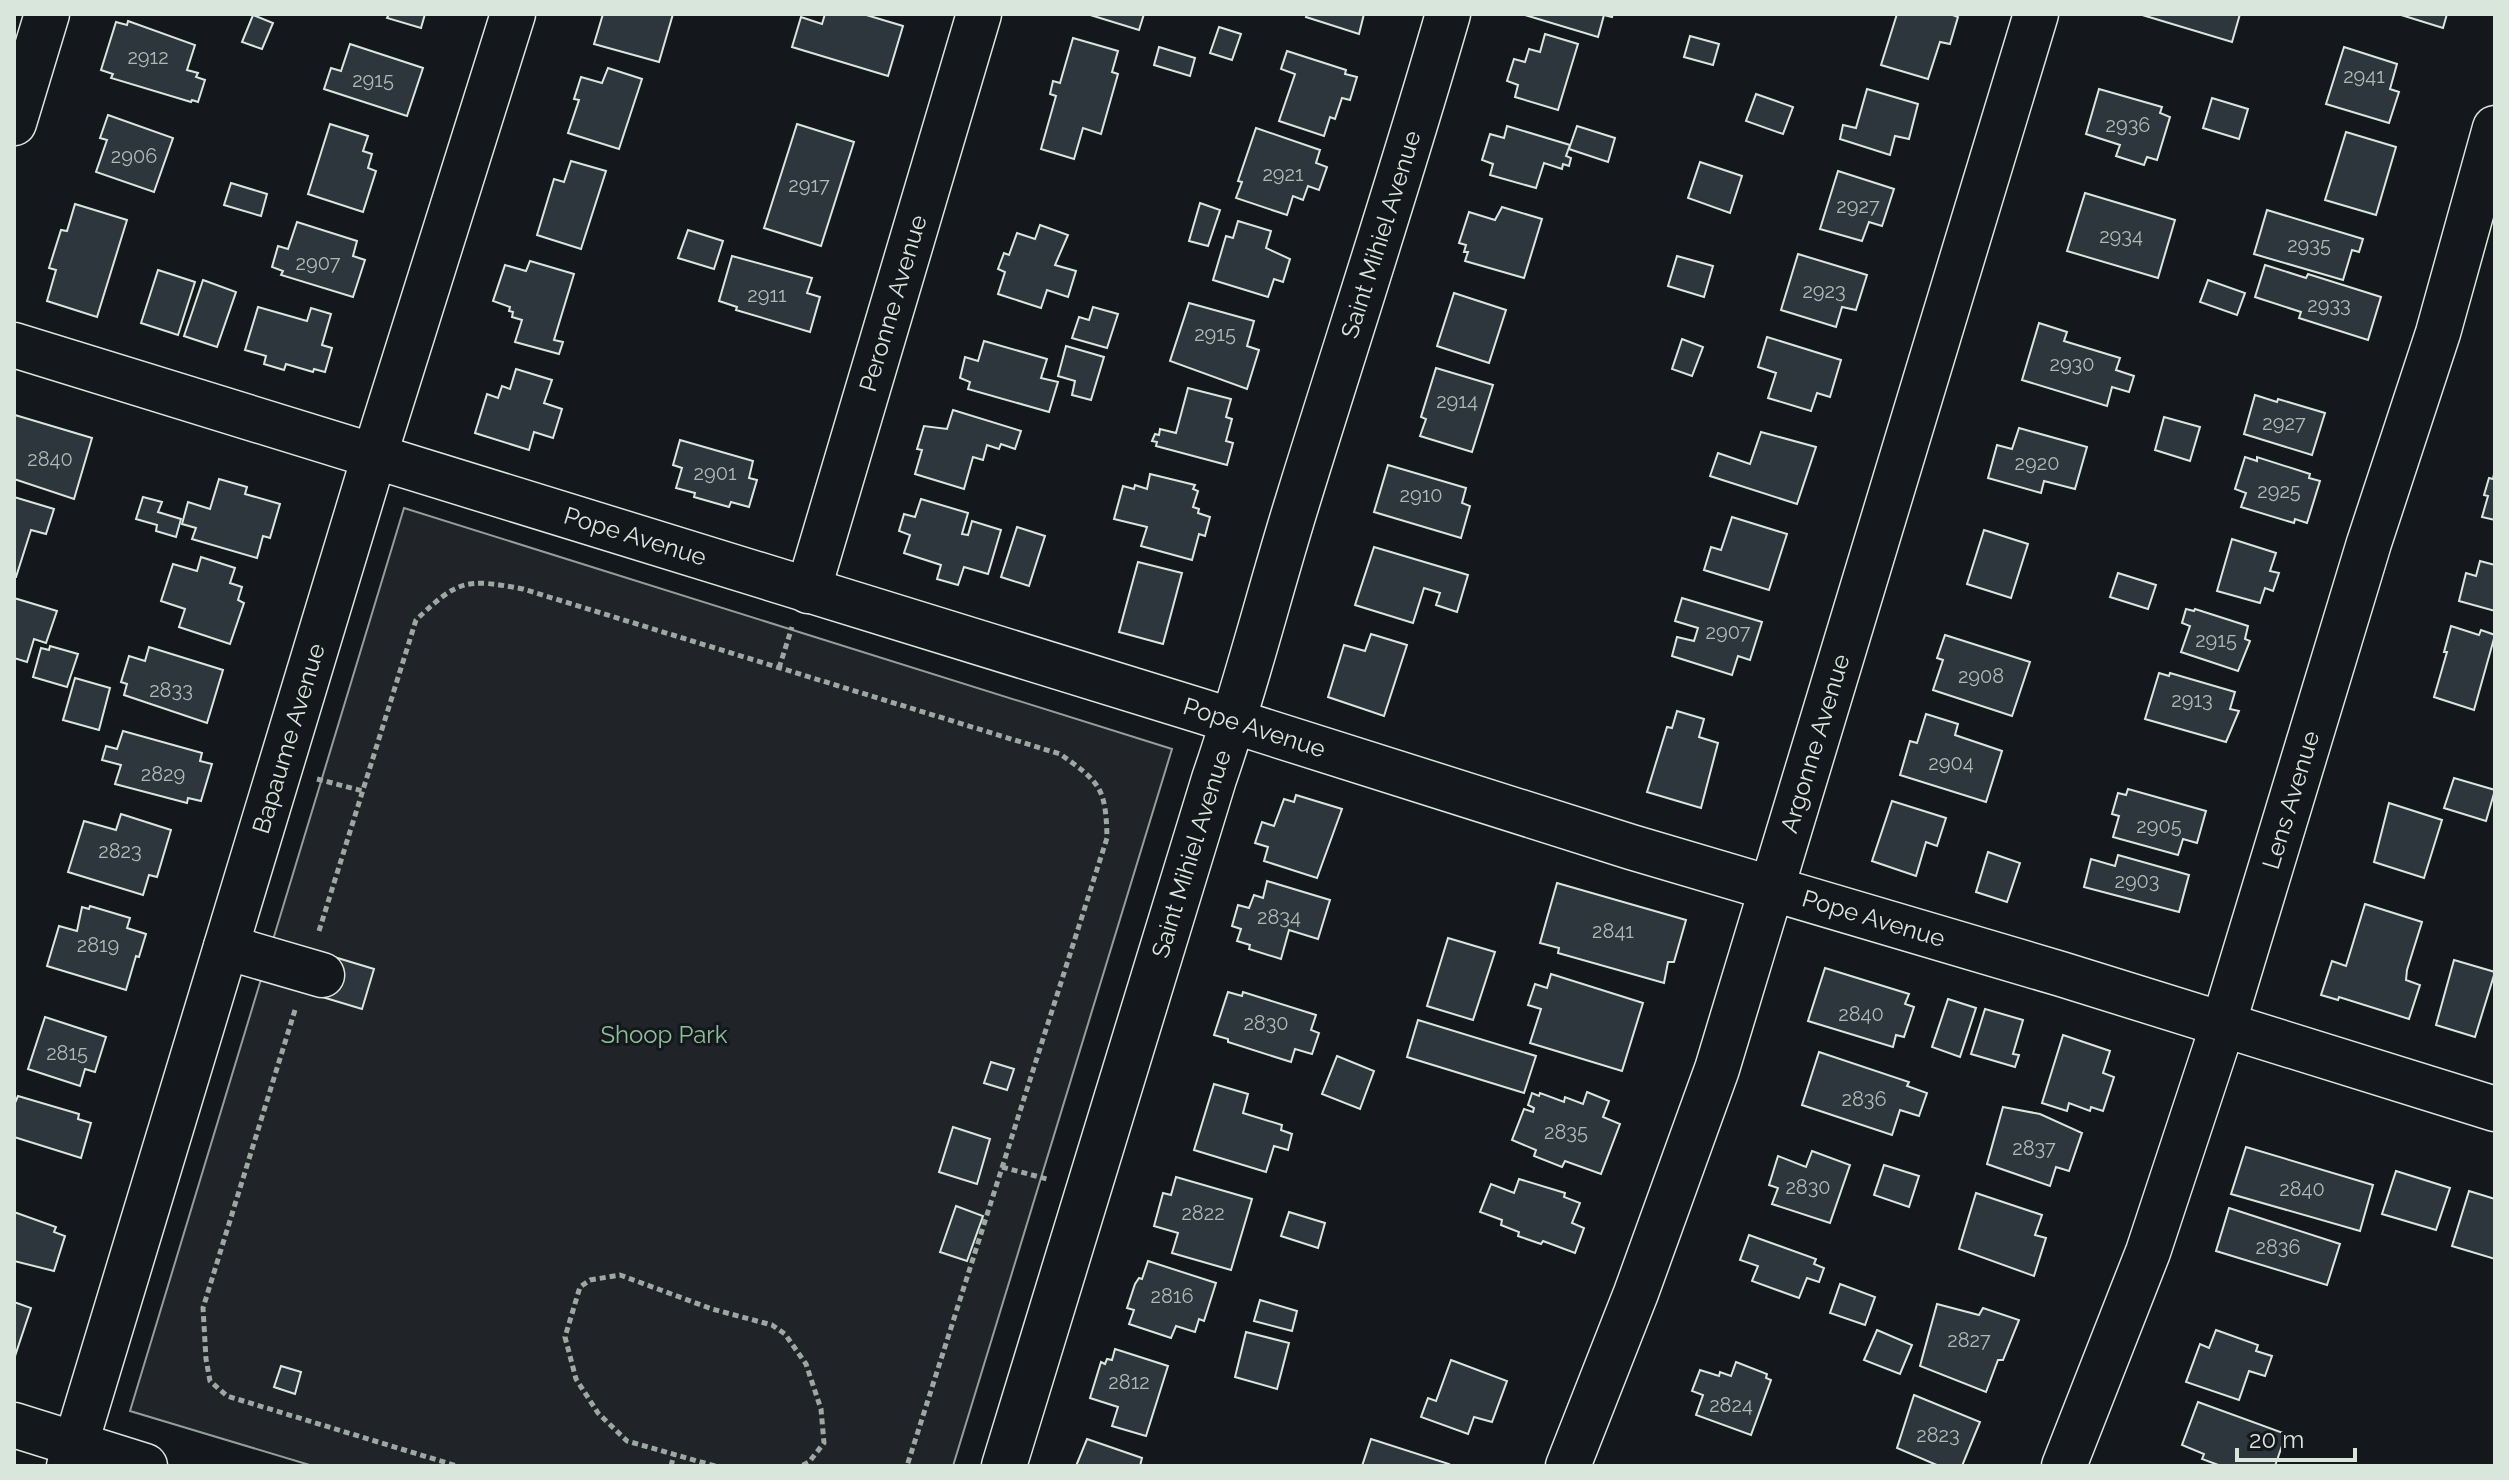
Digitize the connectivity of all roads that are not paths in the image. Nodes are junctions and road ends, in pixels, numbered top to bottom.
1 (47, 14) edge
2 (513, 14) edge
3 (979, 14) edge
4 (1448, 14) edge
5 (2036, 14) edge
6 (14, 123) edge
7 (2495, 128) edge
8 (14, 345) edge
9 (374, 457) junction
10 (808, 591) junction
11 (1234, 722) junction
12 (1770, 888) junction
13 (226, 947) junction
14 (315, 973) road end
15 (2223, 1025) junction
16 (2495, 1109) edge
17 (14, 1425) edge
18 (72, 1455) edge
19 (145, 1466) edge
20 (1004, 1466) edge
21 (1568, 1466) edge
22 (2064, 1466) edge

1 - 6 street
2 - 9 street, Bapaume Avenue
3 - 10 street, Peronne Avenue
4 - 11 street, Saint Mihiel Avenue
5 - 12 street, Argonne Avenue
7 - 15 street, Lens Avenue
8 - 9 street, Pope Avenue
9 - 10 street, Pope Avenue
9 - 13 street, Bapaume Avenue
10 - 11 street, Pope Avenue
11 - 12 street, Pope Avenue
11 - 20 street, Saint Mihiel Avenue
12 - 15 street, Pope Avenue
12 - 21 street, Argonne Avenue
13 - 14 street
13 - 18 street, Bapaume Avenue
15 - 16 street, Pope Avenue
15 - 22 street, Lens Avenue
17 - 18 street
18 - 19 street

